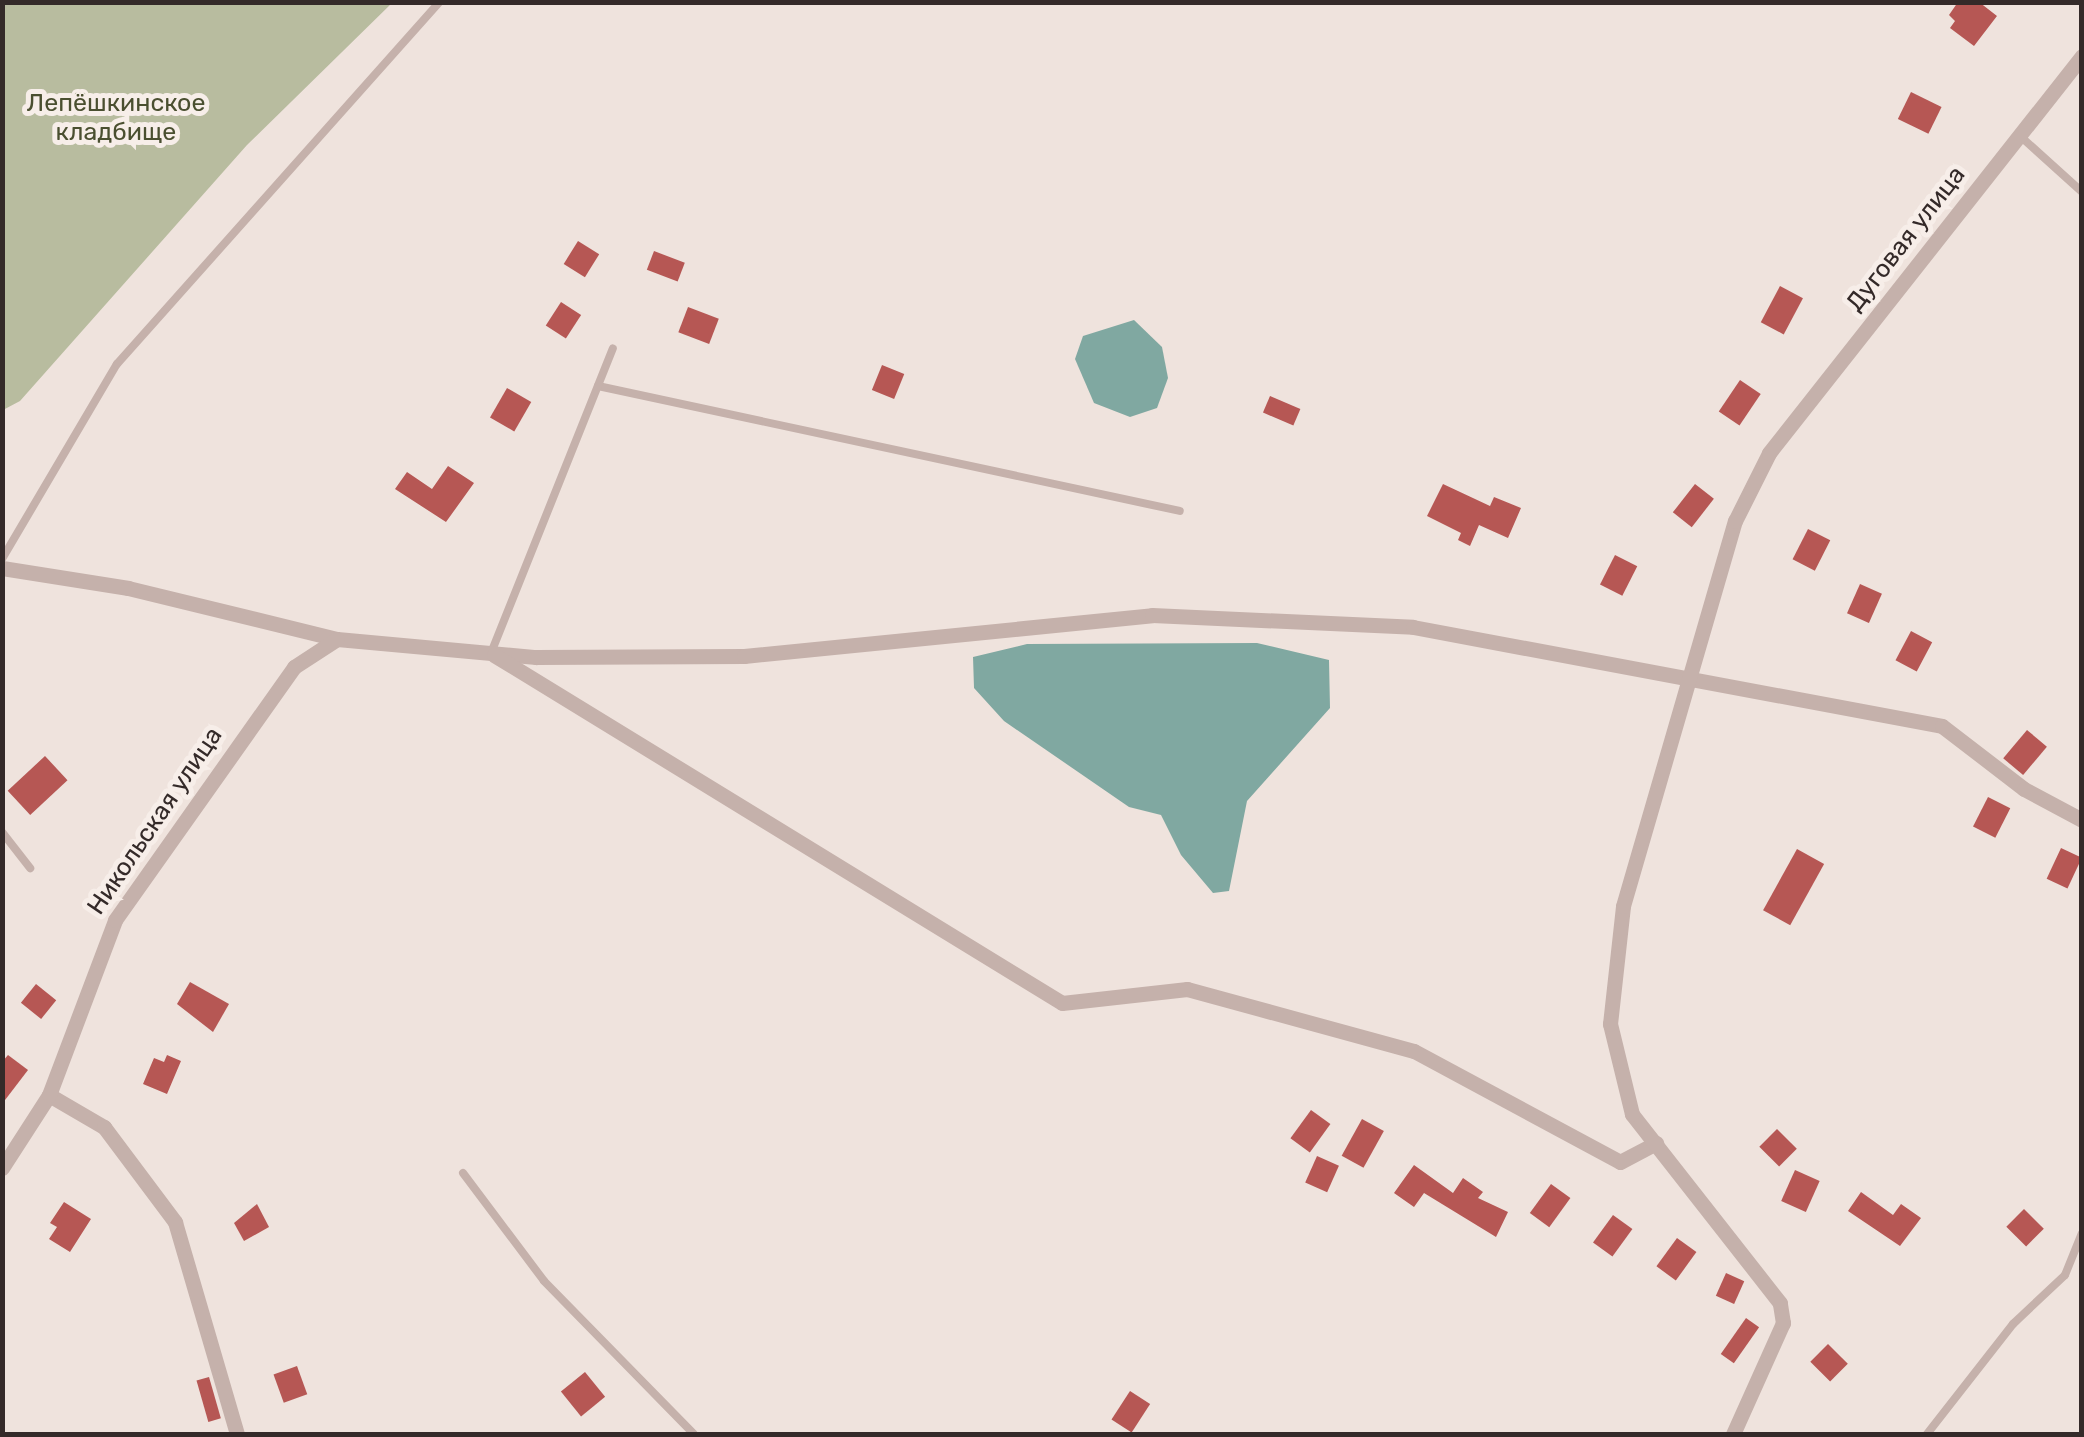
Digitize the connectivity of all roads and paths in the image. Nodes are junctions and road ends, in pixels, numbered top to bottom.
1 (439, 2) edge
2 (2082, 56) edge
3 (2019, 135) junction
4 (2082, 192) edge
5 (613, 348) dead end
6 (598, 386) junction
7 (1180, 511) dead end
8 (2, 558) edge
9 (2, 568) edge
10 (338, 639) junction
11 (490, 653) junction
12 (1685, 682) junction
13 (2082, 820) edge
14 (2, 832) edge
15 (30, 868) dead end
16 (49, 1094) junction
17 (1656, 1143) junction
18 (2, 1168) edge
19 (462, 1174) dead end
20 (2082, 1233) edge
21 (237, 1434) edge
22 (694, 1434) edge
23 (1732, 1434) edge
24 (1927, 1434) edge

1 - 8 lane
2 - 3 street, Дуговая улица
3 - 4 lane
3 - 12 street, Дуговая улица
5 - 6 lane
6 - 7 lane
6 - 11 lane
9 - 10 street
10 - 11 street
10 - 16 street, Никольская улица
11 - 12 street
11 - 17 street
12 - 13 street
12 - 17 street, Дуговая улица
14 - 15 lane
16 - 18 street, Никольская улица
16 - 21 street
17 - 23 street, Дуговая улица
19 - 22 lane
20 - 24 lane

